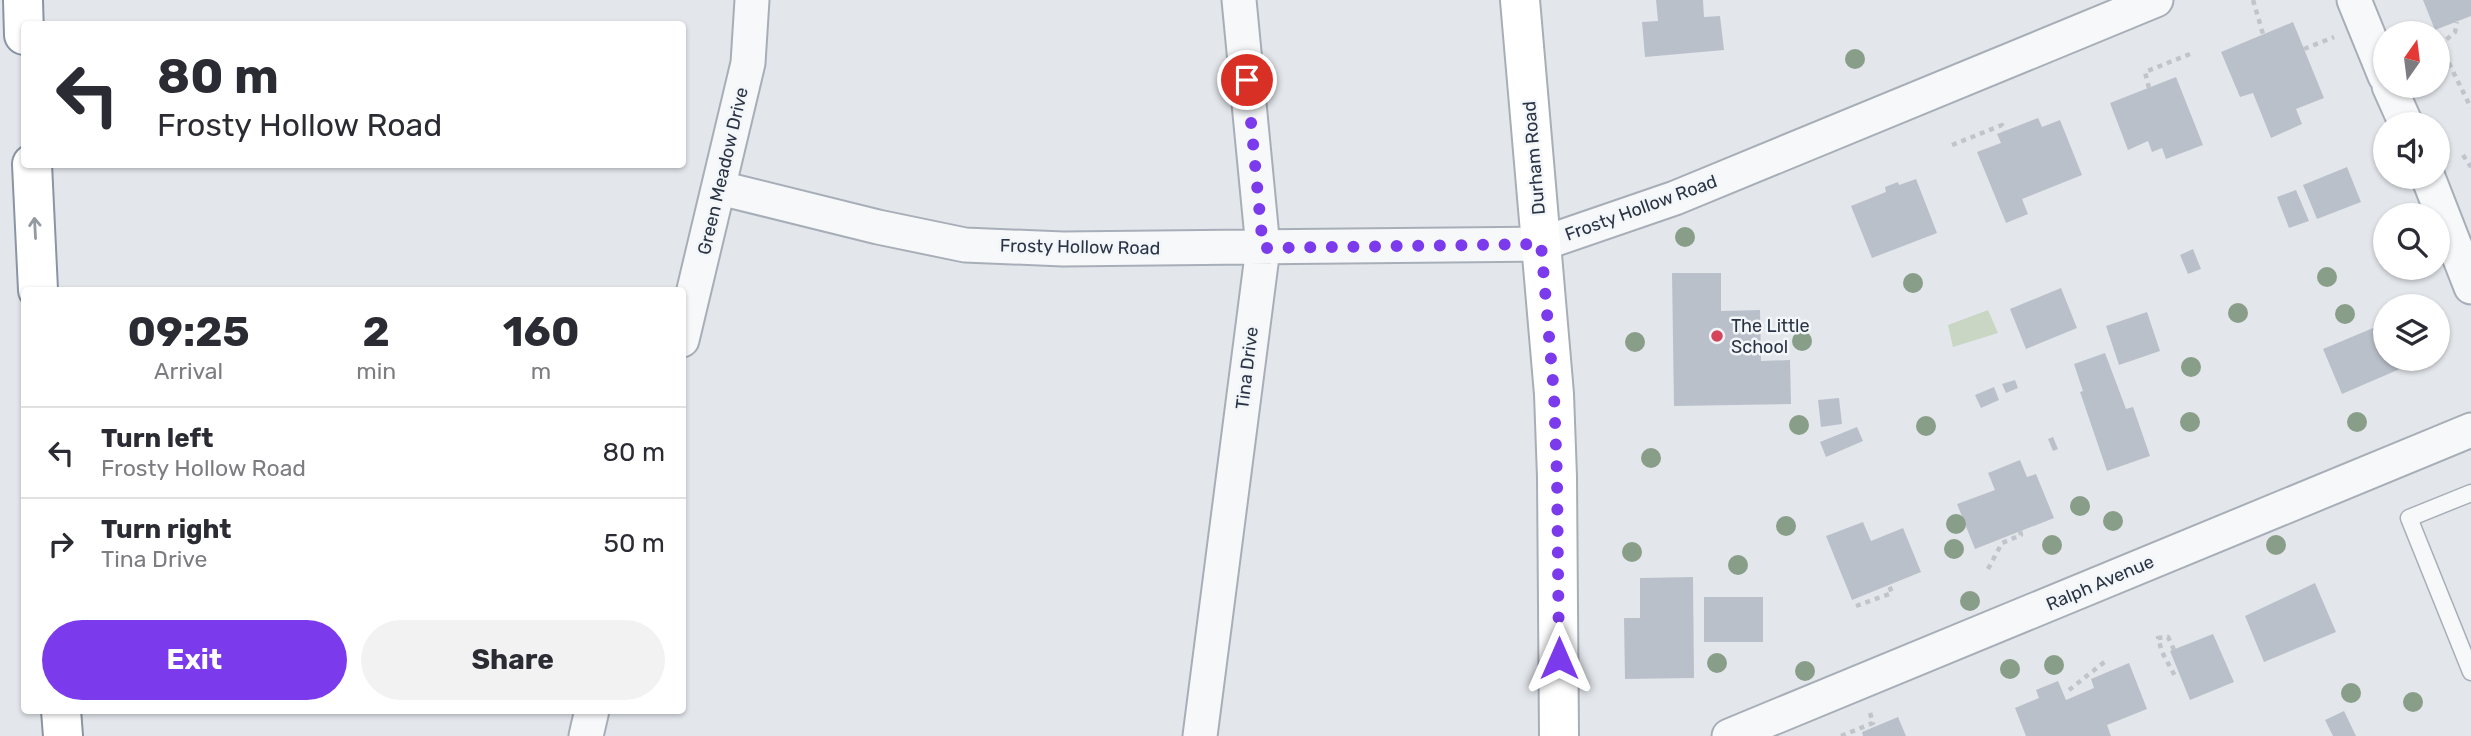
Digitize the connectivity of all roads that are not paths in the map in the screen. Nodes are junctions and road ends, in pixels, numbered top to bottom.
1 (23, 0) edge
2 (752, 0) edge
3 (1239, 0) edge
4 (1520, 0) edge
5 (2156, 0) edge
6 (2354, 0) edge
7 (24, 21) edge
8 (2373, 47) edge
9 (32, 168) edge
10 (720, 188) junction
11 (2433, 189) edge
12 (1541, 244) junction
13 (1263, 248) junction
14 (38, 287) edge
15 (2471, 287) edge
16 (686, 324) edge
17 (2471, 430) edge
18 (2471, 493) edge
19 (2471, 672) edge
20 (61, 714) edge
21 (591, 714) edge
22 (63, 736) edge
23 (586, 736) edge
24 (1200, 736) edge
25 (1559, 736) edge
26 (1729, 736) edge

1 - 7 main road
2 - 10 street, Green Meadow Drive
3 - 13 street, Tina Drive
4 - 12 main road, Durham Road
5 - 12 street, Frosty Hollow Road
6 - 8 street
14 -> 9 main road
10 - 13 street, Frosty Hollow Road
10 - 16 street, Green Meadow Drive
11 - 15 street
12 - 13 street, Frosty Hollow Road
12 - 25 main road, Durham Road
13 - 24 street, Tina Drive
17 - 26 street, Ralph Avenue
18 - 19 lane
20 - 22 main road
21 - 23 street

